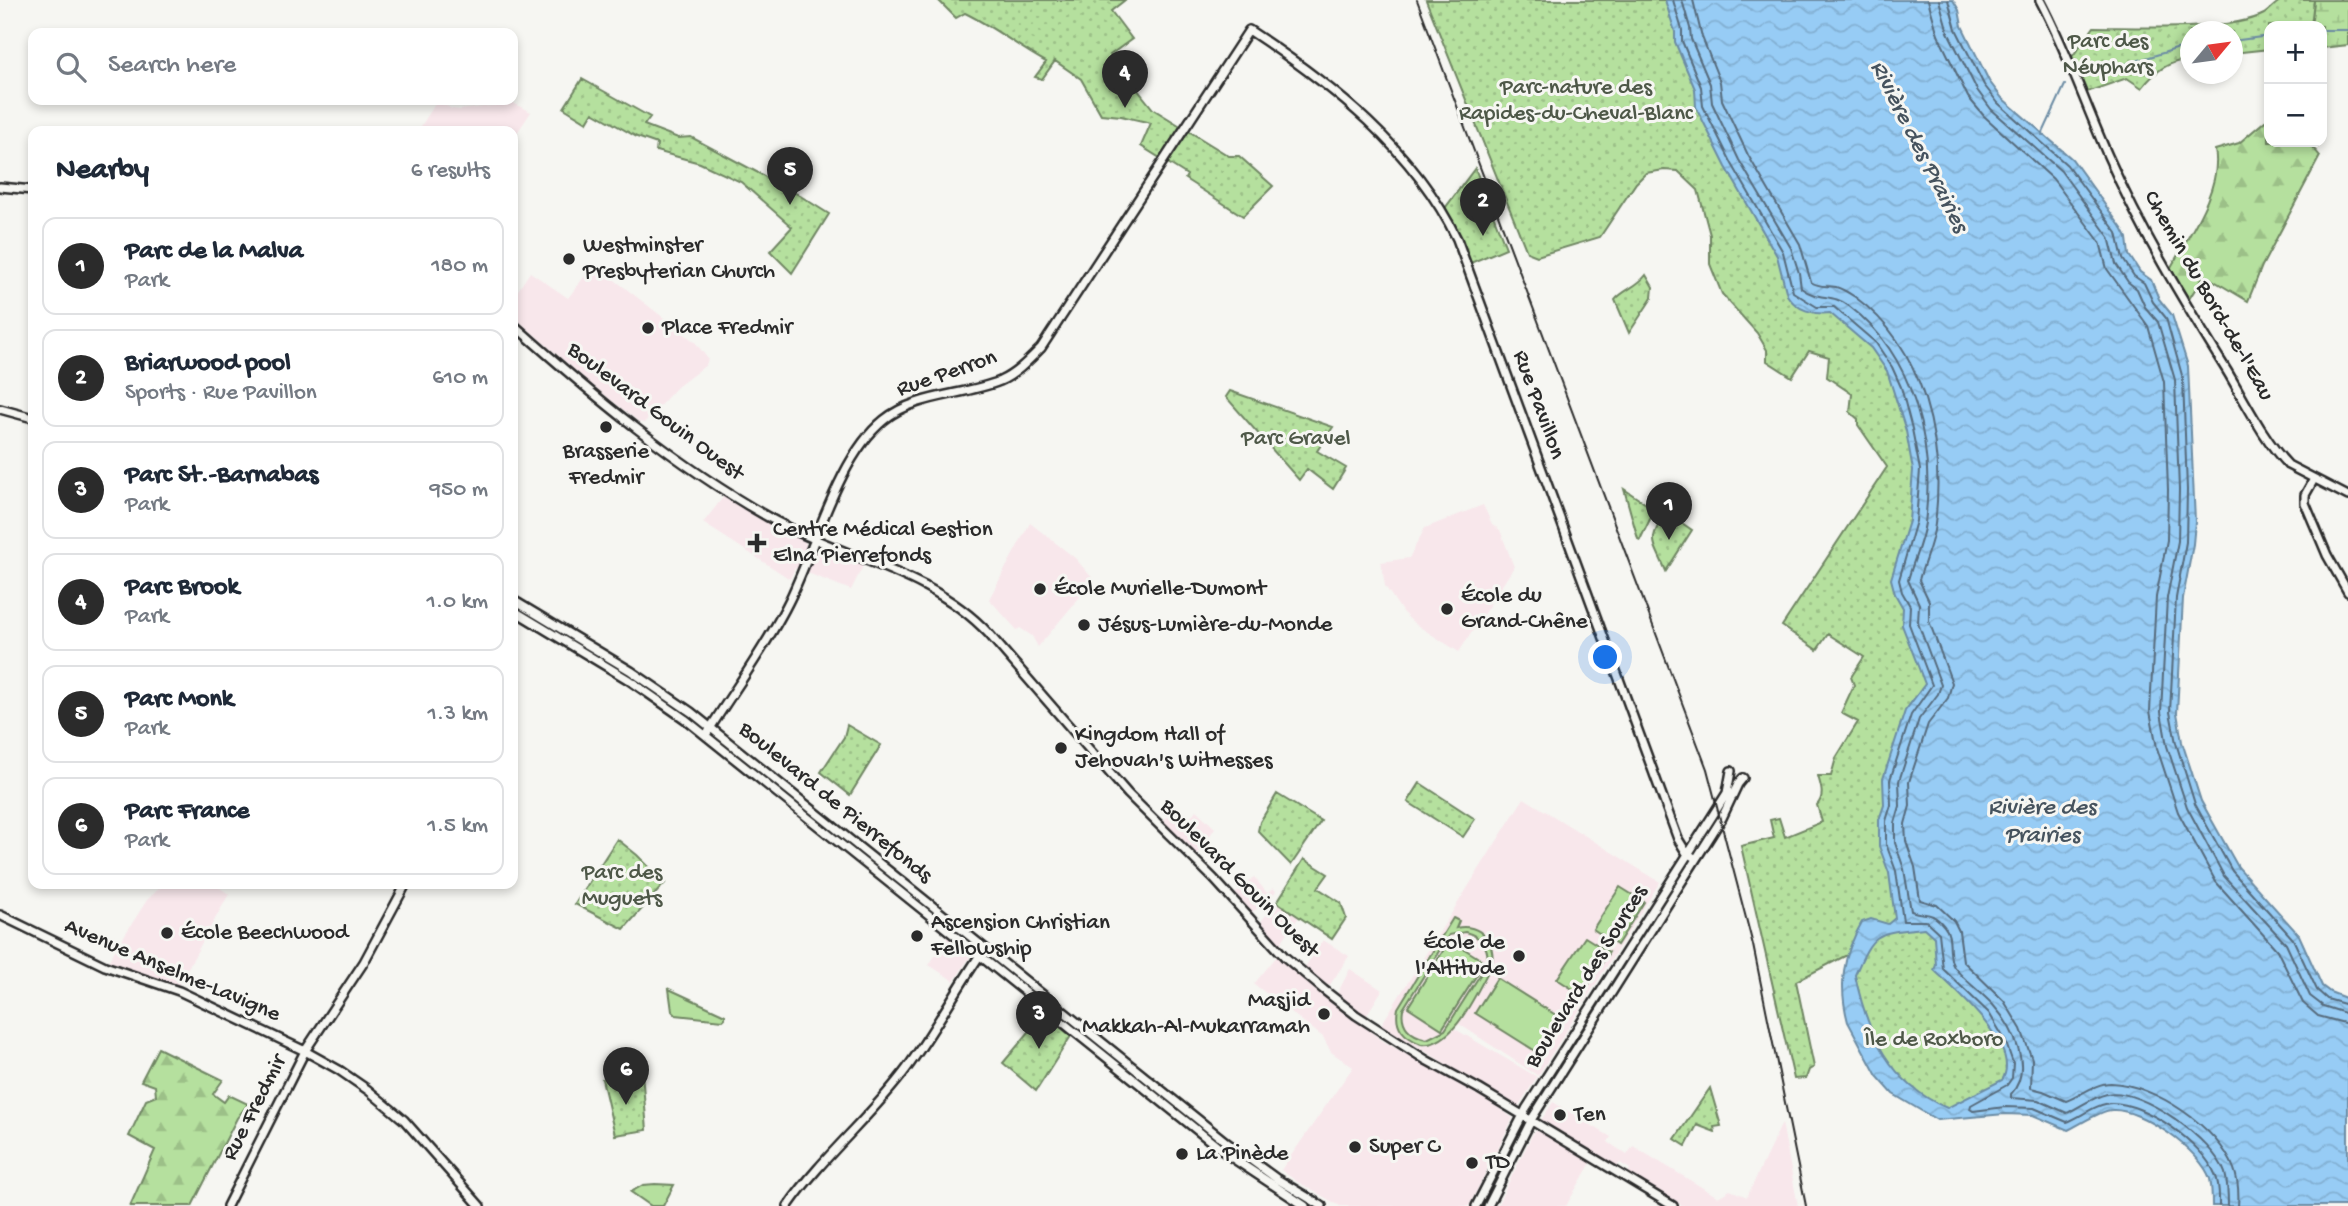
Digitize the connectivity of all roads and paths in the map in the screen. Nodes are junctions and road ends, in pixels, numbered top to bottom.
1 (2040, 0) edge
2 (1249, 30) joint
3 (0, 187) edge
4 (28, 190) edge
5 (518, 328) edge
6 (0, 409) edge
7 (28, 417) edge
8 (2314, 479) junction
9 (2348, 498) edge
10 (816, 539) junction
11 (2348, 592) edge
12 (518, 603) edge
13 (518, 613) edge
14 (711, 727) junction
15 (706, 735) junction
16 (1731, 771) dead end
17 (1743, 778) dead end
18 (1688, 853) junction
19 (1696, 859) junction
20 (403, 889) edge
21 (0, 915) edge
22 (982, 952) junction
23 (305, 1051) junction
24 (1522, 1116) junction
25 (1531, 1121) junction
26 (1663, 1204) edge
27 (227, 1206) edge
28 (480, 1206) edge
29 (788, 1206) edge
30 (1305, 1206) edge
31 (1322, 1206) edge
32 (1476, 1206) edge
33 (1488, 1206) edge
34 (1673, 1206) edge

1 - 8 street, Chemin du Bord-de-l'Eau
2 - 10 street, Rue Perron
2 - 18 street, Rue Pavillon
3 - 4 street
5 - 10 street, Boulevard Gouin Ouest
6 - 7 street
8 - 9 street, Chemin du Bord-de-l'Eau
8 - 11 street
10 - 14 street, Rue Perron
10 - 24 street, Boulevard Gouin Ouest
12 - 14 street, Boulevard de Pierrefonds
13 - 15 street, Boulevard de Pierrefonds
14 - 15 street, Rue Perron
14 - 22 street, Boulevard de Pierrefonds
15 - 22 street, Boulevard de Pierrefonds
16 - 18 street, Boulevard des Sources
17 - 19 street, Boulevard des Sources
18 - 19 street, Rue Pavillon
18 - 24 street, Boulevard des Sources
19 - 25 street, Boulevard des Sources
20 - 23 street, Rue Fredmir
21 - 23 street, Avenue Anselme-Lavigne
22 - 29 street
22 - 30 street, Boulevard de Pierrefonds
22 - 31 street, Boulevard de Pierrefonds
23 - 27 street, Rue Fredmir
23 - 28 street, Avenue Anselme-Lavigne
24 - 25 street, Boulevard Gouin Ouest
24 - 32 street, Boulevard des Sources
25 - 26 street, Boulevard Gouin Ouest
25 - 33 street, Boulevard des Sources
26 - 34 street, Boulevard Gouin Ouest

